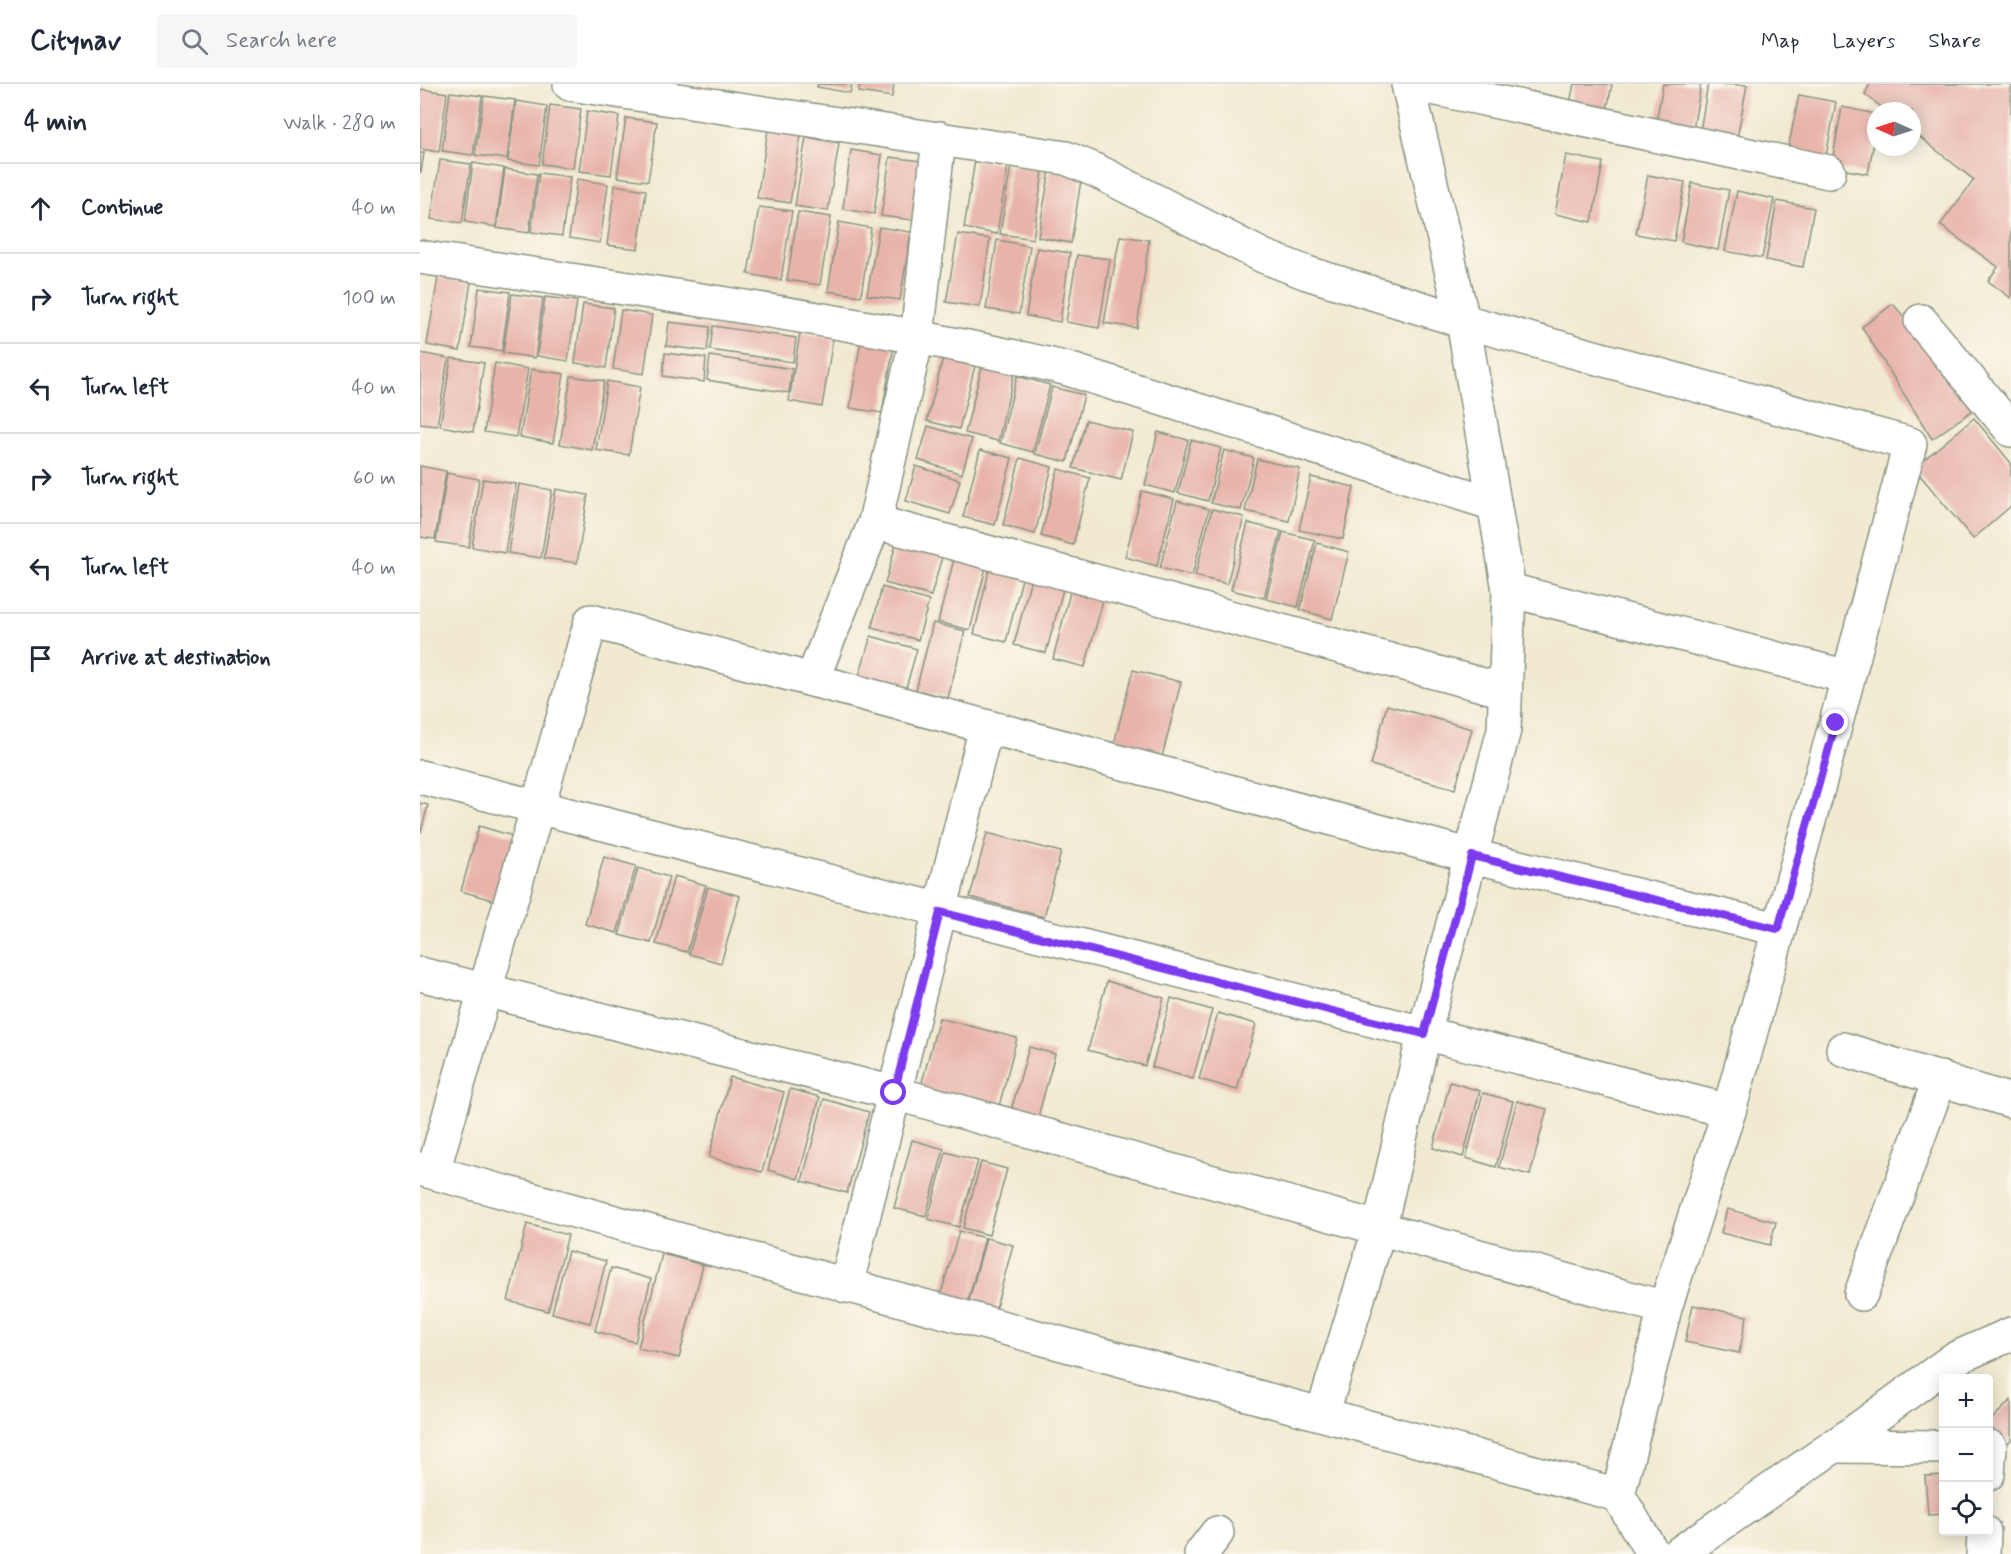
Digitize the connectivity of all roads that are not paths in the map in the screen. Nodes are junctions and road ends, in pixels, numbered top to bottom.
1 (570, 84) edge
2 (1408, 84) edge
3 (1413, 84) edge
4 (939, 138) junction
5 (1829, 172) dead end
6 (420, 256) edge
7 (1463, 321) junction
8 (1921, 321) dead end
9 (917, 337) junction
10 (2011, 429) edge
11 (1494, 504) junction
12 (874, 522) junction
13 (1509, 591) junction
14 (1848, 677) junction
15 (812, 680) junction
16 (1505, 691) junction
17 (986, 727) junction
18 (420, 777) edge
19 (538, 808) junction
20 (1472, 856) junction
21 (940, 912) junction
22 (1778, 929) junction
23 (420, 974) edge
24 (485, 990) junction
25 (1424, 1034) junction
26 (1843, 1049) dead end
27 (1940, 1078) junction
28 (894, 1093) junction
29 (2011, 1101) edge
30 (1729, 1111) junction
31 (426, 1171) edge
32 (1379, 1230) junction
33 (846, 1286) junction
34 (1861, 1294) dead end
35 (1665, 1308) junction
36 (2011, 1334) edge
37 (1323, 1412) junction
38 (1834, 1446) junction
39 (1939, 1447) edge
40 (1618, 1495) junction
41 (1984, 1536) edge
42 (1653, 1554) edge
43 (1678, 1554) edge
44 (1983, 1554) edge

1 - 4 street
2 - 7 street
3 - 5 street
4 - 7 street
4 - 9 street
6 - 9 street
7 - 11 street
7 - 14 street
8 - 10 street
9 - 11 street
9 - 12 street
11 - 13 street
12 - 15 street
12 - 16 street
13 - 14 street
13 - 16 street
14 - 22 street
15 - 17 street
15 - 19 street
16 - 20 street
17 - 20 street
17 - 21 street
18 - 19 street
19 - 21 street
19 - 24 street
20 - 22 street
20 - 25 street
21 - 25 street
21 - 28 street
22 - 30 street
23 - 24 street
24 - 28 street
24 - 31 street
25 - 30 street
25 - 32 street
26 - 27 street
27 - 29 street
27 - 34 street
28 - 32 street
28 - 33 street
30 - 35 street
31 - 33 street
32 - 35 street
32 - 37 street
33 - 37 street
35 - 40 street
36 - 38 street
37 - 40 street
38 - 39 street
38 - 43 street
40 - 42 street
41 - 44 street

